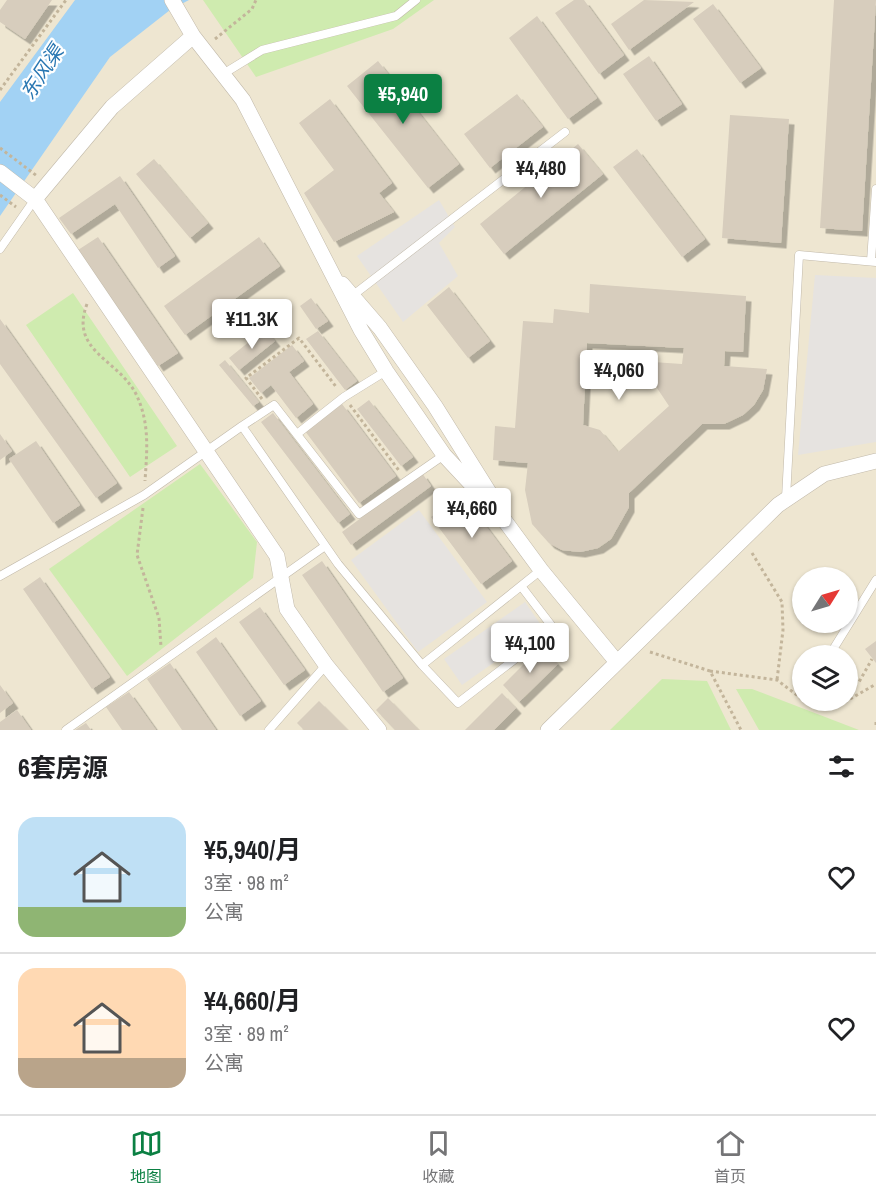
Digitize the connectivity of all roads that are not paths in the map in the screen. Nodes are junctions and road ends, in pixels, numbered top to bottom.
1 (172, 0) edge
2 (416, 0) edge
3 (193, 36) junction
4 (224, 74) junction
5 (565, 132) dead end
6 (0, 172) edge
7 (876, 189) edge
8 (31, 196) junction
9 (0, 249) edge
10 (874, 262) edge
11 (350, 298) junction
12 (386, 371) junction
13 (242, 426) junction
14 (297, 434) junction
15 (206, 452) junction
16 (444, 455) junction
17 (876, 460) edge
18 (786, 500) junction
19 (502, 517) junction
20 (325, 546) junction
21 (541, 570) junction
22 (0, 576) edge
23 (281, 580) junction
24 (876, 580) edge
25 (521, 586) junction
26 (836, 645) edge
27 (616, 661) junction
28 (327, 665) junction
29 (422, 665) junction
30 (66, 730) edge
31 (268, 730) edge
32 (379, 730) edge
33 (548, 730) edge

1 - 3 street
2 - 4 lane
3 - 4 street
3 - 8 street
4 - 11 street
5 - 11 lane
6 - 8 street
7 - 10 lane
8 - 9 lane
8 - 15 street
10 - 18 lane
11 - 12 street
11 - 19 street
12 - 14 lane
12 - 16 street
13 - 14 lane
13 - 15 lane
13 - 20 lane
14 - 16 lane
15 - 22 lane
15 - 23 street
16 - 19 street
17 - 18 street
18 - 27 street
19 - 21 street
20 - 23 lane
20 - 29 lane
21 - 25 lane
21 - 27 street
23 - 28 street
23 - 30 lane
24 - 26 lane
25 - 29 lane
25 - 29 lane
27 - 33 street
28 - 31 lane
28 - 32 street

